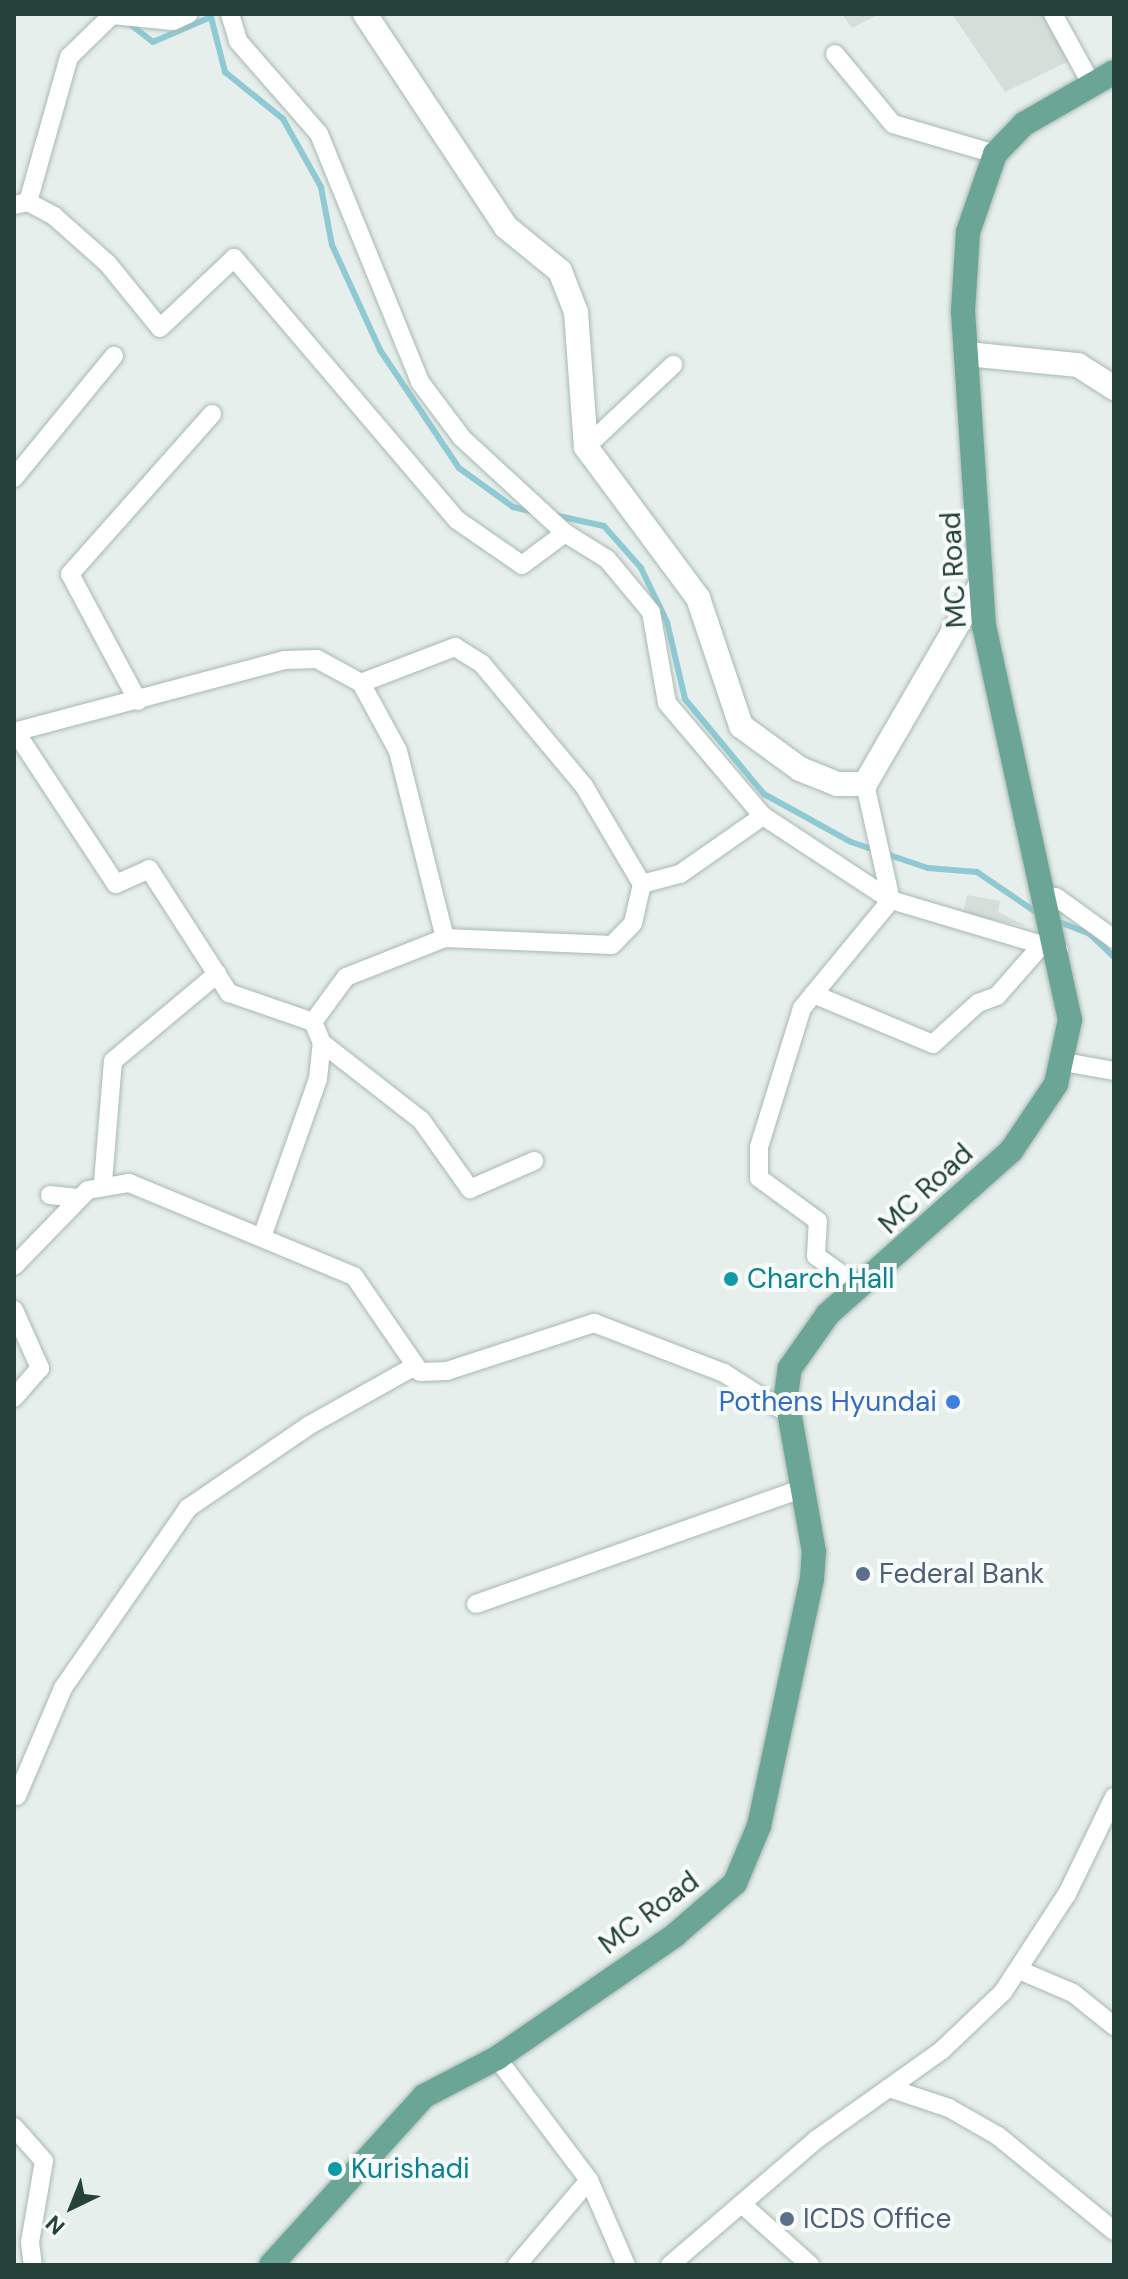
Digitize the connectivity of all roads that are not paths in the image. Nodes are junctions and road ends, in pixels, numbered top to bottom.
1 (189, 14) edge
2 (230, 14) edge
3 (365, 14) edge
4 (1053, 14) edge
5 (835, 54) dead end
6 (1114, 72) edge
7 (1092, 85) junction
8 (995, 154) junction
9 (21, 204) edge
10 (967, 354) junction
11 (114, 356) dead end
12 (673, 365) dead end
13 (1114, 388) edge
14 (212, 414) dead end
15 (586, 447) junction
16 (14, 478) edge
17 (565, 533) junction
18 (979, 587) junction
19 (361, 683) junction
20 (138, 701) junction
21 (15, 731) edge
22 (865, 784) junction
23 (763, 816) junction
24 (642, 884) junction
25 (1049, 891) junction
26 (891, 900) junction
27 (445, 938) junction
28 (1114, 939) edge
29 (1049, 948) junction
30 (217, 974) junction
31 (813, 994) junction
32 (313, 1022) junction
33 (322, 1043) junction
34 (1064, 1062) junction
35 (1114, 1071) edge
36 (534, 1161) dead end
37 (103, 1182) junction
38 (50, 1195) dead end
39 (78, 1198) junction
40 (262, 1237) junction
41 (14, 1266) edge
42 (861, 1288) junction
43 (14, 1310) edge
44 (413, 1367) junction
45 (14, 1398) edge
46 (790, 1415) junction
47 (803, 1488) junction
48 (476, 1604) dead end
49 (17, 1796) dead end
50 (1114, 1797) edge
51 (1019, 1970) junction
52 (1114, 2026) edge
53 (497, 2058) junction
54 (889, 2088) junction
55 (14, 2127) edge
56 (589, 2180) junction
57 (743, 2205) junction
58 (1114, 2231) edge
59 (33, 2265) edge
60 (271, 2265) edge
61 (517, 2265) edge
62 (626, 2265) edge
63 (670, 2265) edge
64 (810, 2265) edge

1 - 9 street
2 - 17 street
3 - 15 street
4 - 7 street
5 - 8 street
6 - 7 main road, MC Road
7 - 8 main road, MC Road
8 - 10 main road, MC Road
9 - 17 street
10 - 13 street
10 - 18 main road, MC Road
11 - 16 street
12 - 15 street
14 - 20 street
15 - 22 street
17 - 23 street
18 - 22 street
18 - 25 main road, MC Road
19 - 20 street
19 - 24 street
19 - 27 street
20 - 21 street
21 - 30 street
22 - 26 street
23 - 24 street
23 - 26 street
24 - 27 street
25 - 28 street
25 - 29 main road, MC Road
26 - 29 street
26 - 31 street
27 - 32 street
29 - 31 street
29 - 34 main road, MC Road
30 - 32 street
30 - 37 street
31 - 42 street
32 - 33 street
33 - 36 street
33 - 40 street
34 - 35 street
34 - 42 main road, MC Road
37 - 39 street
37 - 40 street
38 - 39 street
39 - 41 street
40 - 44 street
42 - 46 main road, MC Road
43 - 45 street
44 - 46 street
44 - 49 street
46 - 47 main road, MC Road
47 - 48 street
47 - 53 main road, MC Road
50 - 51 street
51 - 52 street
51 - 54 street
53 - 56 street
53 - 60 main road, MC Road
54 - 57 street
54 - 58 street
55 - 59 street
56 - 61 street
56 - 62 street
57 - 63 street
57 - 64 street

